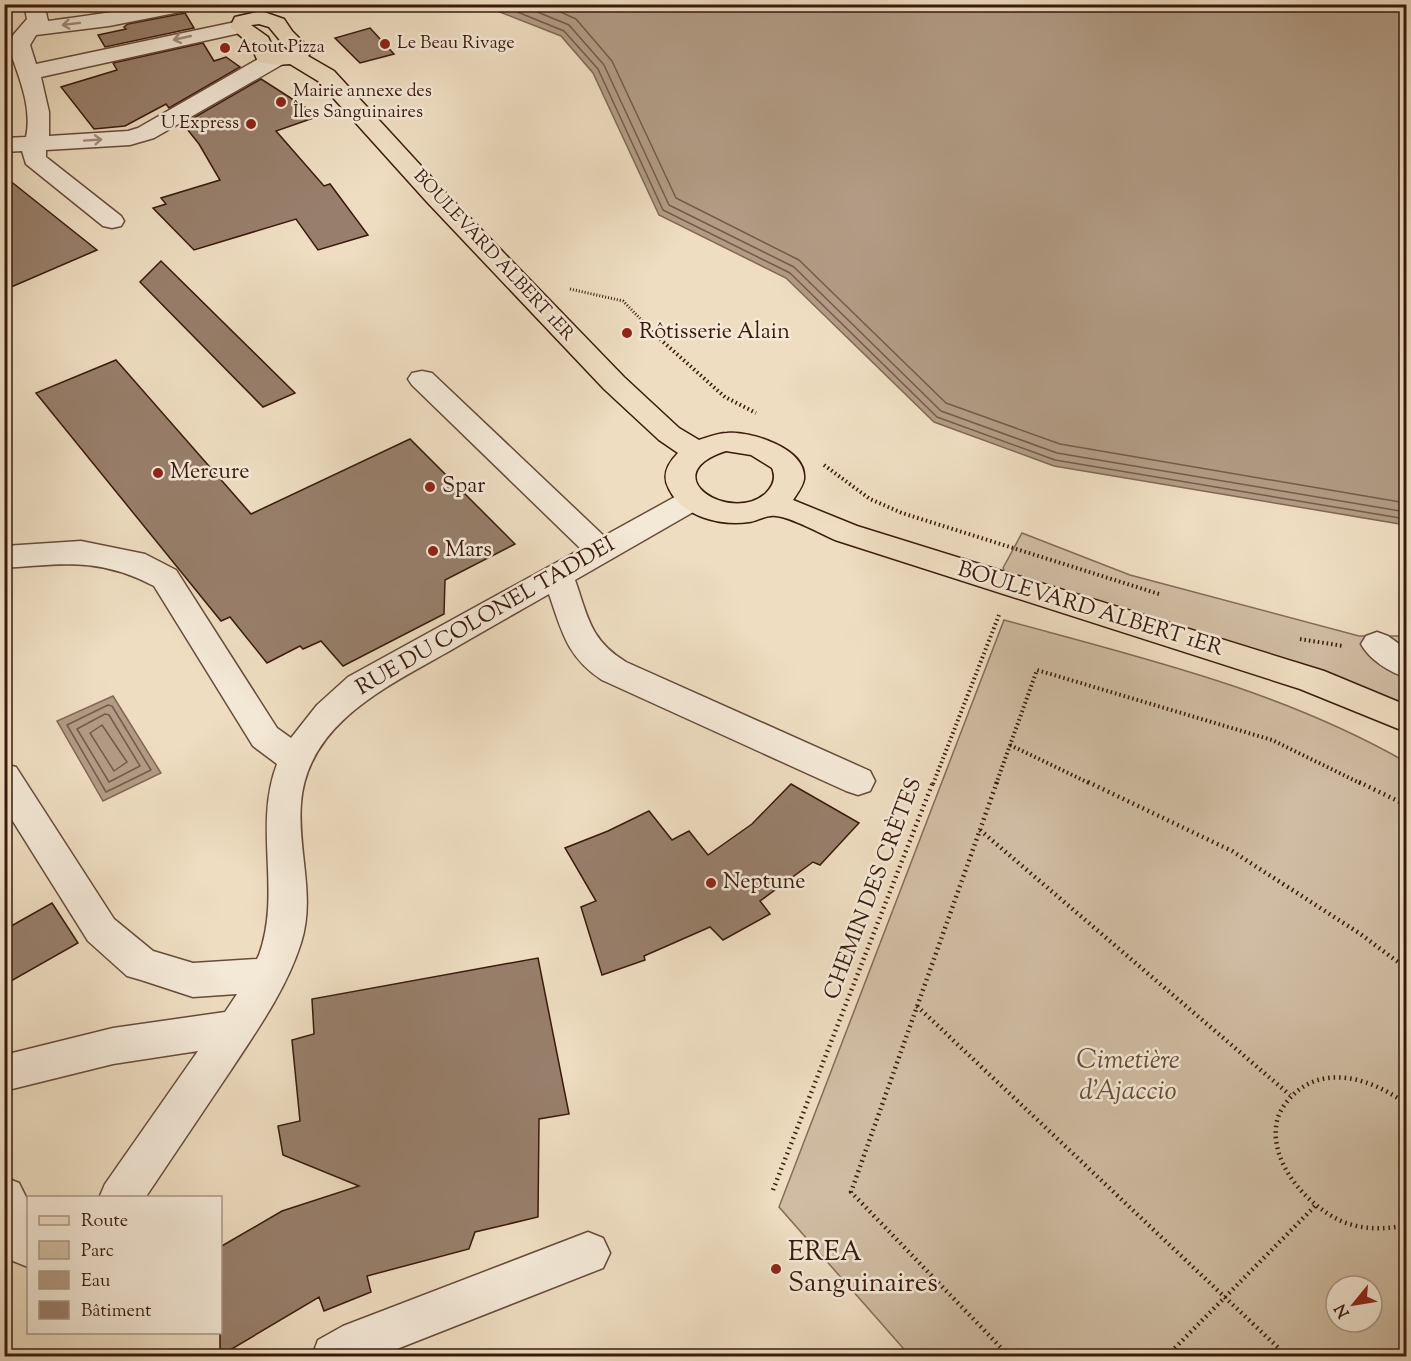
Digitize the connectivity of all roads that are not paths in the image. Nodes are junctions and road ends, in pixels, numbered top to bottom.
1 (34, 4) edge
2 (190, 4) edge
3 (249, 17) edge
4 (30, 29) junction
5 (284, 58) junction
6 (27, 73) junction
7 (35, 143) junction
8 (4, 144) edge
9 (112, 221) dead end
10 (422, 379) dead end
11 (696, 451) junction
12 (692, 500) junction
13 (773, 502) junction
14 (601, 550) junction
15 (4, 557) edge
16 (557, 574) junction
17 (1377, 644) road end
18 (1407, 665) edge
19 (1407, 719) edge
20 (294, 758) junction
21 (4, 777) edge
22 (858, 781) dead end
23 (269, 975) junction
24 (237, 1028) junction
25 (4, 1073) edge
26 (121, 1196) edge
27 (4, 1197) edge
28 (27, 1244) edge
29 (588, 1253) dead end
30 (334, 1356) edge

1 - 4 street
2 -> 4 street
3 - 5 main road, BOULEVARD ALBERT 1ER
3 -> 6 street
4 - 6 street
7 -> 5 street
5 - 11 main road, BOULEVARD ALBERT 1ER
6 - 7 street
7 - 8 street
7 - 9 street
10 - 14 street
11 - 12 main road
11 - 13 main road
12 - 13 main road
12 - 14 street, RUE DU COLONEL TADDEI
13 - 19 main road, BOULEVARD ALBERT 1ER
14 - 16 street, RUE DU COLONEL TADDEI
15 - 20 street
16 - 20 street, RUE DU COLONEL TADDEI
16 - 22 street
17 - 18 street
20 - 23 street, RUE DU COLONEL TADDEI
21 - 23 street
23 - 24 street, RUE DU COLONEL TADDEI
24 - 25 street
24 - 26 street, RUE DU COLONEL TADDEI
27 - 28 street
29 - 30 street

